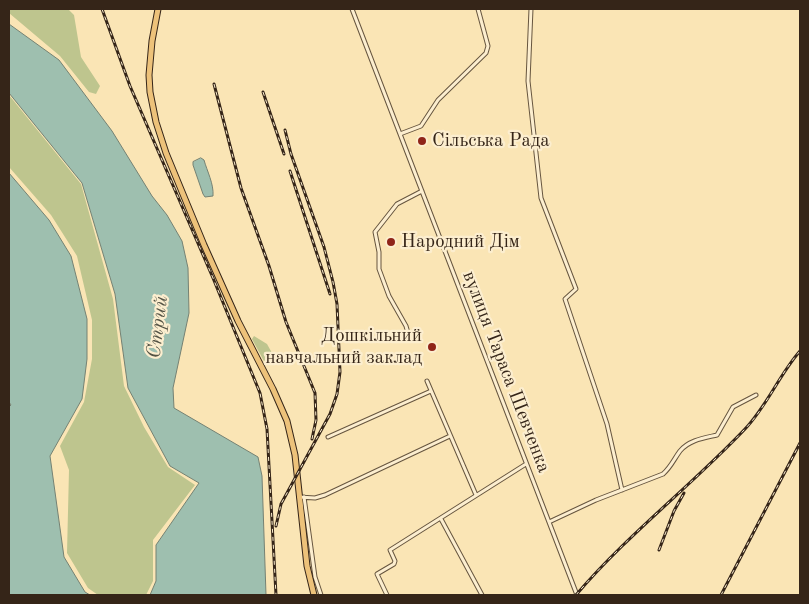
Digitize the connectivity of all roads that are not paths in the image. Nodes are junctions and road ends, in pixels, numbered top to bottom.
1 (158, 9) edge
2 (352, 9) edge
3 (478, 9) edge
4 (531, 9) edge
5 (400, 134) junction
6 (422, 192) junction
7 (408, 340) dead end
8 (427, 381) dead end
9 (431, 391) junction
10 (756, 395) dead end
11 (450, 436) junction
12 (328, 437) dead end
13 (526, 464) junction
14 (622, 490) junction
15 (476, 495) junction
16 (301, 497) junction
17 (441, 518) junction
18 (548, 522) junction
19 (576, 593) edge
20 (314, 595) edge
21 (321, 595) edge
22 (387, 595) edge
23 (482, 595) edge

1 - 16 highway
2 - 5 street, вулиця Тараса Шевченка
3 - 5 street
4 - 14 street
5 - 6 street, вулиця Тараса Шевченка
6 - 7 street
6 - 13 street, вулиця Тараса Шевченка
8 - 9 street
9 - 11 street
9 - 12 street
10 - 14 street
11 - 15 street
11 - 16 street
13 - 15 street
13 - 18 street, вулиця Тараса Шевченка
14 - 18 street
15 - 17 street
16 - 20 highway
16 - 21 street
17 - 22 street
17 - 23 street
18 - 19 street, вулиця Тараса Шевченка

